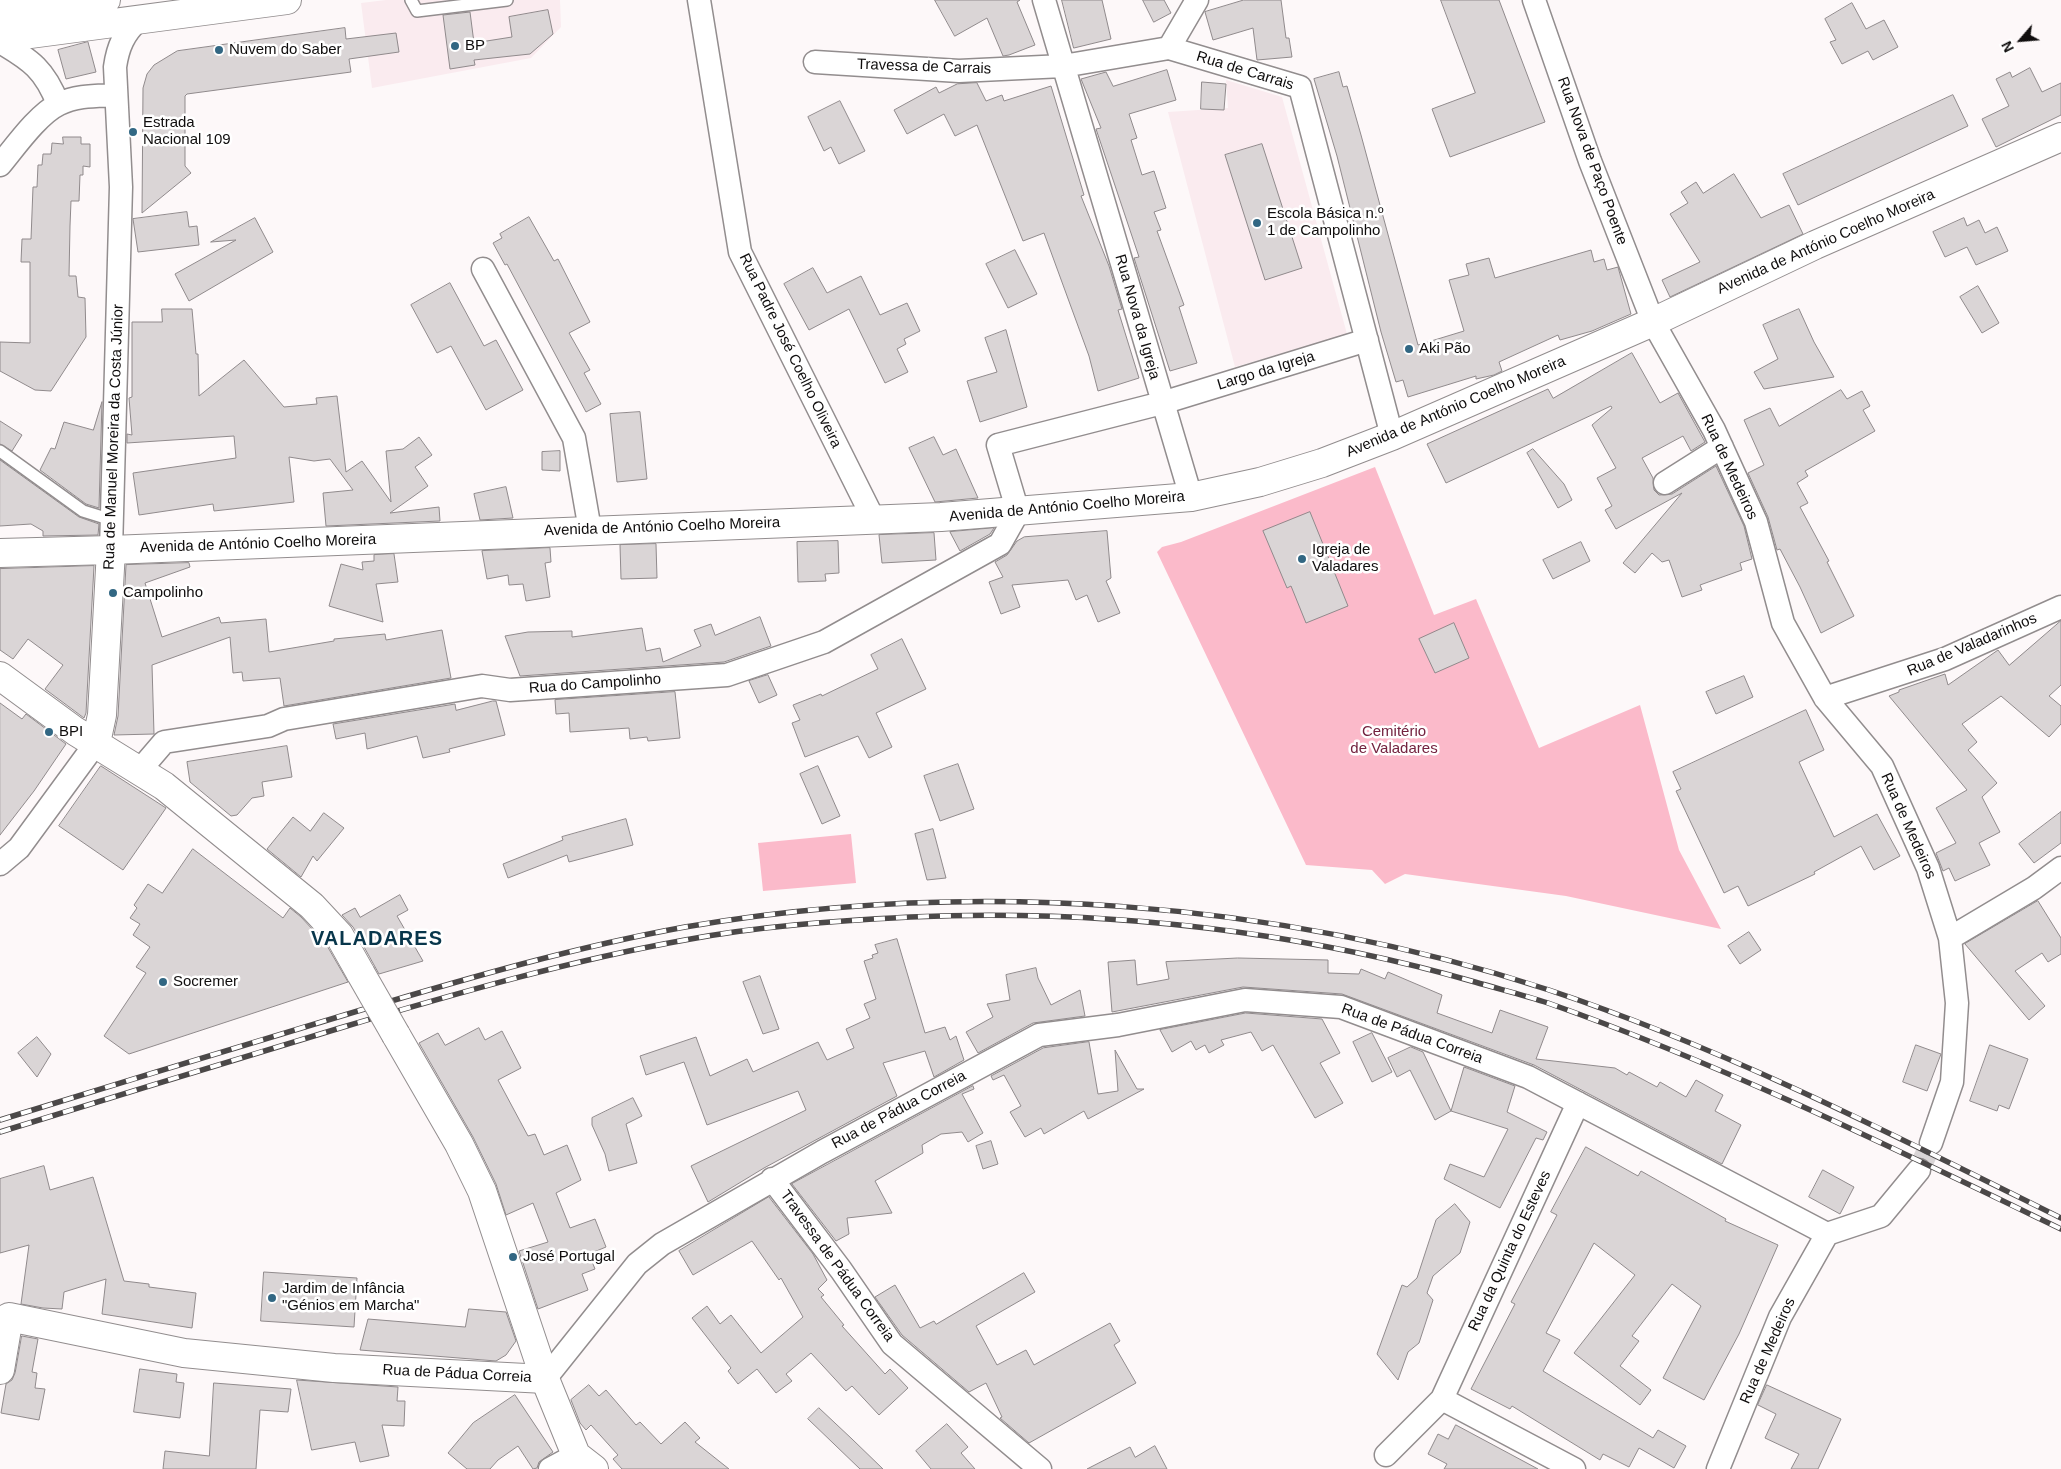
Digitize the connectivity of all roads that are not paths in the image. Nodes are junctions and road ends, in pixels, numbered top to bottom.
1 (106, 0) edge
2 (287, 0) edge
3 (411, 0) edge
4 (507, 0) edge
5 (699, 0) edge
6 (1044, 0) edge
7 (1197, 0) edge
8 (1534, 0) edge
9 (0, 14) edge
10 (138, 20) junction
11 (0, 40) edge
12 (1169, 48) junction
13 (815, 62) dead end
14 (1063, 66) junction
15 (116, 95) junction
16 (58, 104) junction
17 (2061, 137) edge
18 (0, 165) edge
19 (483, 268) dead end
20 (1653, 322) junction
21 (1367, 340) junction
22 (1162, 403) junction
23 (1392, 436) junction
24 (1722, 447) junction
25 (0, 450) edge
26 (1665, 483) dead end
27 (1190, 496) junction
28 (1018, 512) junction
29 (873, 518) junction
30 (112, 520) junction
31 (590, 530) junction
32 (111, 550) junction
33 (0, 553) edge
34 (2061, 607) edge
35 (0, 676) edge
36 (1825, 698) junction
37 (96, 743) junction
38 (140, 770) junction
39 (0, 864) edge
40 (2061, 868) edge
41 (1950, 938) junction
42 (1578, 1103) junction
43 (1930, 1143) tunnel mouth
44 (1919, 1170) tunnel mouth
45 (772, 1179) junction
46 (1827, 1234) junction
47 (4, 1316) edge
48 (0, 1370) edge
49 (545, 1379) junction
50 (1442, 1399) junction
51 (1386, 1455) dead end
52 (585, 1462) edge
53 (550, 1469) edge
54 (1040, 1469) edge
55 (1574, 1469) edge
56 (1718, 1469) edge

1 - 9 main road
2 - 10 main road
3 - 4 lane
5 - 29 street, Rua Padre José Coelho Oliveira
6 - 14 street, Rua Nova da Igreja
7 - 12 street
8 - 20 street, Rua Nova de Paço Poente
10 - 11 main road
10 - 15 street, Rua de Manuel Moreira da Costa Júnior
11 - 16 street
12 - 14 street, Rua de Carrais
12 - 21 street, Rua de Carrais
13 - 14 street, Travessa de Carrais
14 - 22 street, Rua Nova da Igreja
15 - 16 street
15 - 30 street, Rua de Manuel Moreira da Costa Júnior
16 - 18 street
17 - 20 main road, Avenida de António Coelho Moreira
19 - 31 street
20 - 23 main road, Avenida de António Coelho Moreira
20 - 24 street, Rua de Medeiros
21 - 22 street, Largo da Igreja
21 - 23 street
22 - 27 street
22 - 28 street
23 - 27 main road, Avenida de António Coelho Moreira
24 - 26 street
24 - 36 street, Rua de Medeiros
25 - 30 lane
27 - 28 main road, Avenida de António Coelho Moreira
28 - 29 main road, Avenida de António Coelho Moreira
28 - 38 street, Rua do Campolinho
29 - 31 main road, Avenida de António Coelho Moreira
30 - 32 street, Rua de Manuel Moreira da Costa Júnior
31 - 32 main road, Avenida de António Coelho Moreira
32 - 33 main road, Avenida de António Coelho Moreira
32 - 37 main road, Rua de Manuel Moreira da Costa Júnior
34 - 36 street, Rua de Valadarinhos
35 - 37 main road
36 - 41 street, Rua de Medeiros
37 - 38 main road
37 - 39 street, Rua de Manuel Moreira da Costa Júnior
38 - 49 main road, bridge
40 - 41 street
41 - 43 street, Rua de Medeiros
42 - 45 street, Rua de Pádua Correia
42 - 46 street, Rua de Pádua Correia
42 - 50 street, Rua da Quinta do Esteves
44 - 46 street
45 - 49 street, Rua de Pádua Correia
45 - 54 street, Travessa de Pádua Correia
46 - 56 street, Rua de Medeiros
47 - 48 main road
47 - 49 main road, Rua de Pádua Correia
49 - 52 main road
50 - 51 street
50 - 55 street
52 - 53 street

